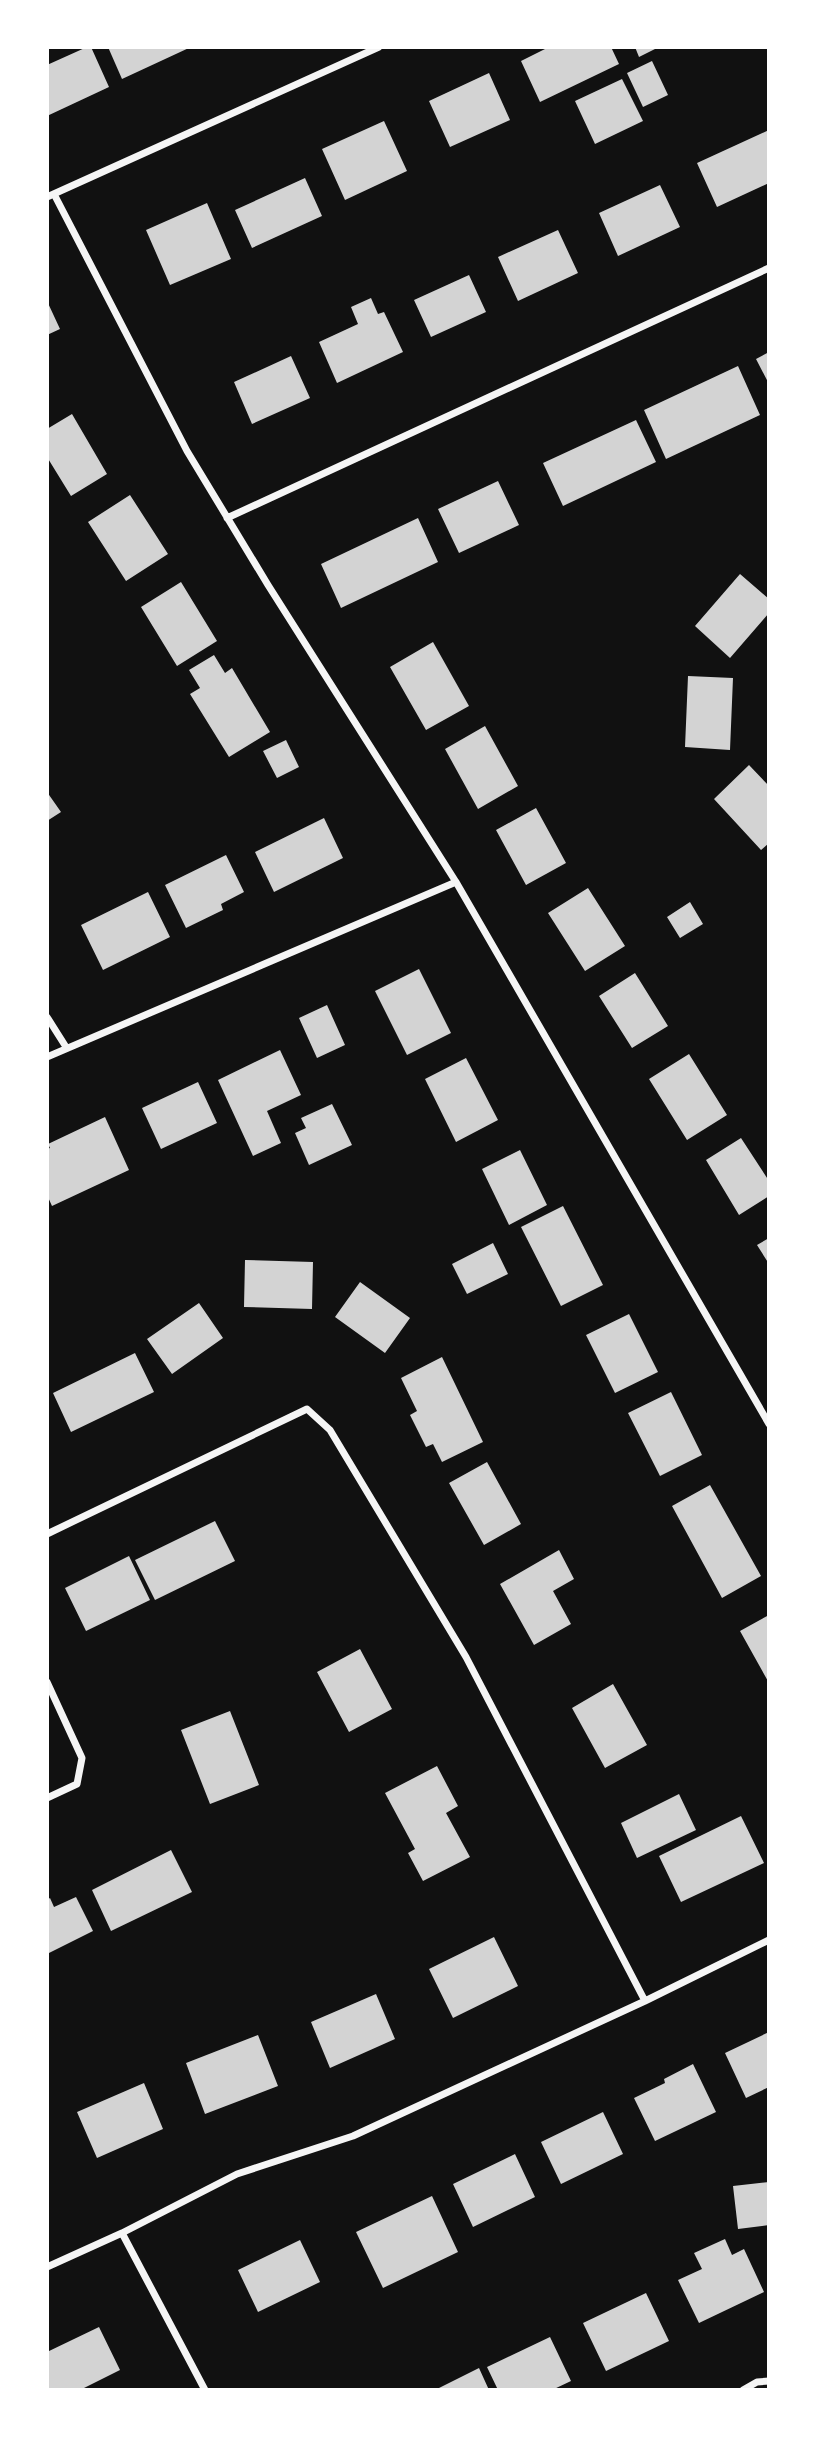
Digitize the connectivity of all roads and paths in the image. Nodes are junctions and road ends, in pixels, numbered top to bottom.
1 (379, 47) edge
2 (51, 196) edge
3 (769, 268) edge
4 (227, 518) junction
5 (456, 882) junction
6 (47, 1017) edge
7 (66, 1047) junction
8 (47, 1056) edge
9 (769, 1424) edge
10 (47, 1534) edge
11 (47, 1682) edge
12 (47, 1798) edge
13 (769, 1940) edge
14 (645, 2001) junction
15 (122, 2233) junction
16 (47, 2267) edge
17 (769, 2381) edge
18 (205, 2390) edge
19 (743, 2390) edge

1 - 2 street
2 - 4 street
3 - 4 street
4 - 5 street
5 - 7 street
5 - 9 street
6 - 7 street
7 - 8 street
10 - 14 street
11 - 12 street
13 - 14 street
14 - 15 street
15 - 16 street
15 - 18 street
17 - 19 street

